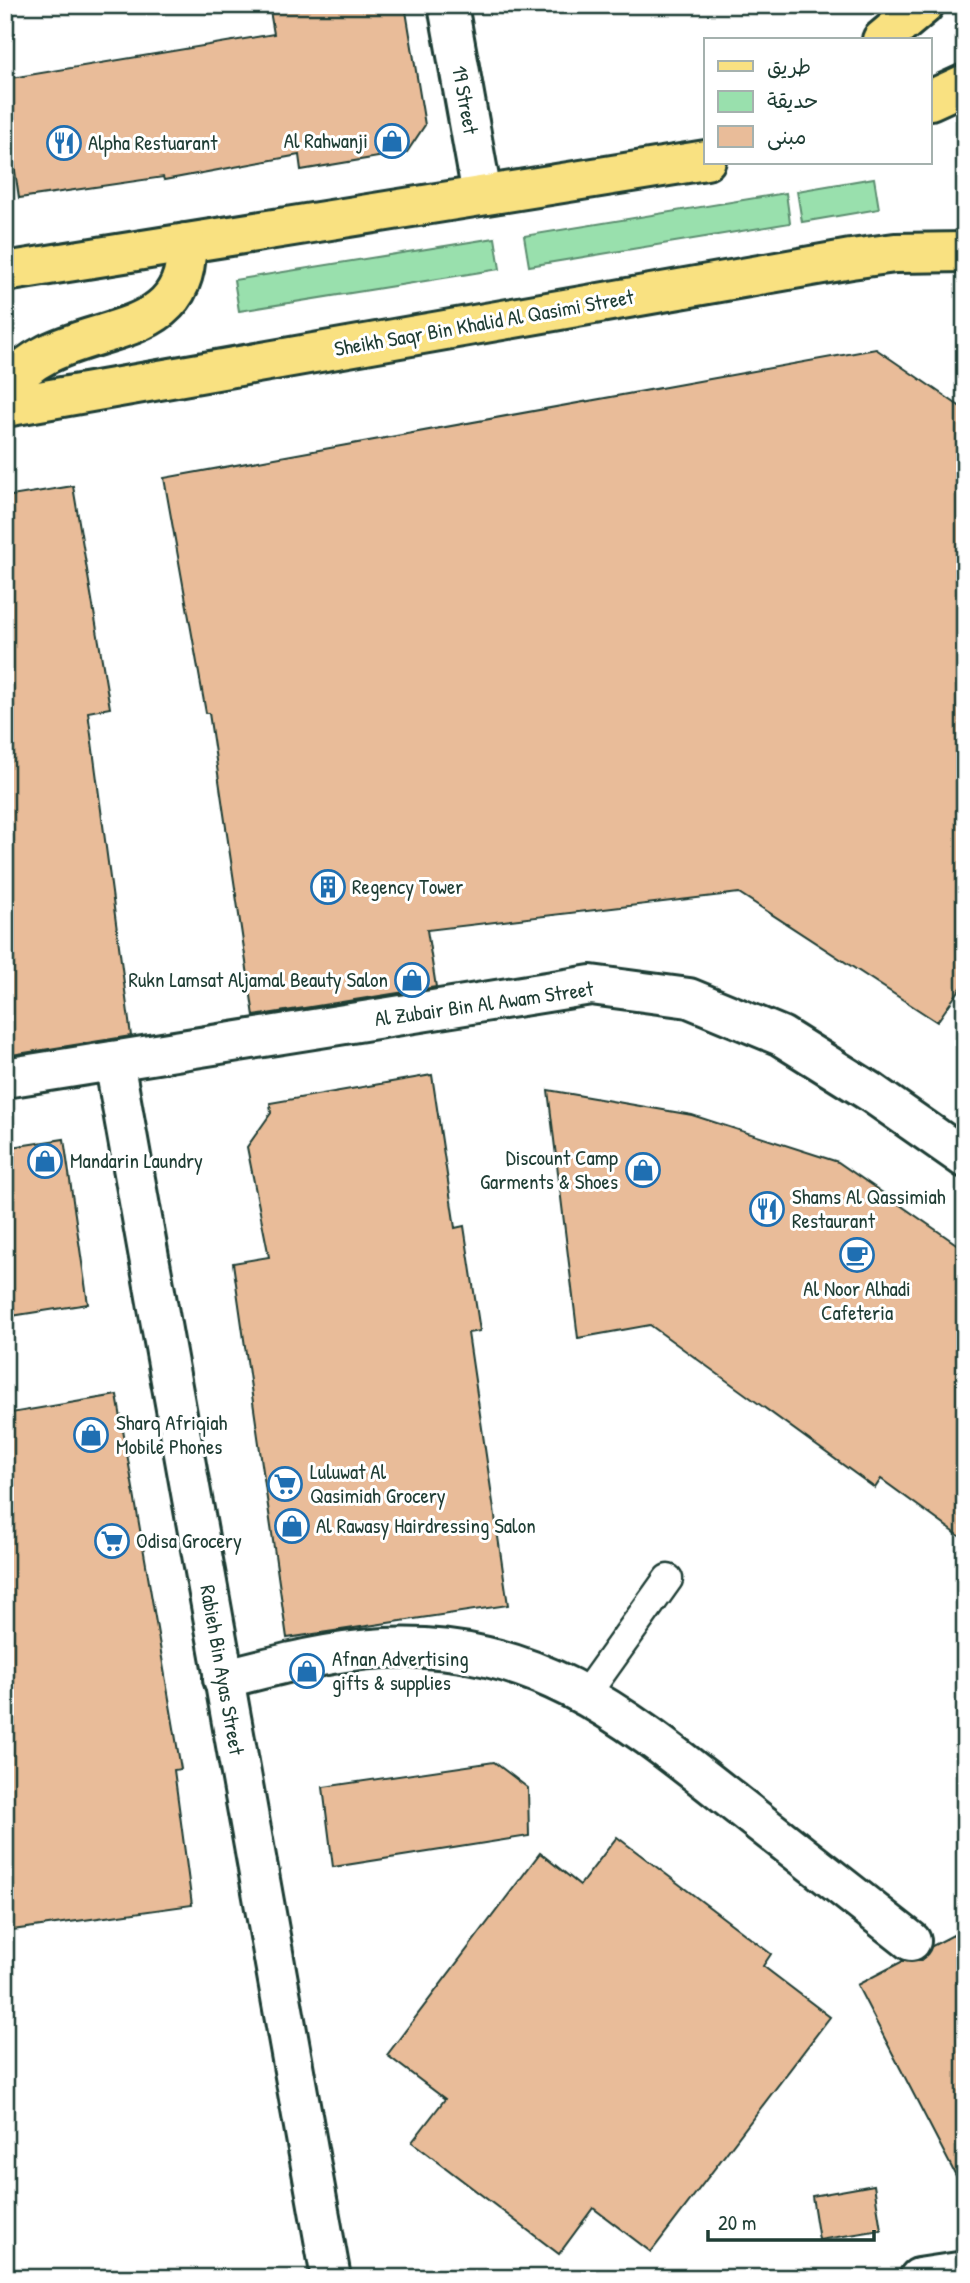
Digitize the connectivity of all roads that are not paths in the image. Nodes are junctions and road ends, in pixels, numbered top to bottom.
1 (448, 5) edge
2 (924, 5) edge
3 (884, 38) edge
4 (965, 84) edge
5 (932, 99) edge
6 (695, 158) edge
7 (482, 195) junction
8 (186, 243) junction
9 (965, 252) edge
10 (5, 272) edge
11 (5, 390) edge
12 (5, 407) edge
13 (114, 1061) junction
14 (5, 1078) edge
15 (965, 1158) edge
16 (668, 1579) dead end
17 (223, 1679) junction
18 (586, 1694) junction
19 (911, 1941) dead end
20 (965, 2271) edge
21 (331, 2278) edge
22 (919, 2278) edge

1 - 7 street, 19 Street
2 - 3 main road
4 - 5 main road
6 - 7 main road
7 - 8 main road
8 - 10 main road
8 - 11 main road
9 - 12 main road, Sheikh Saqr Bin Khalid Al Qasimi Street
13 - 14 street, Al Zubair Bin Al Awam Street
13 - 15 street, Al Zubair Bin Al Awam Street
13 - 17 street, Rabieh Bin Ayas Street
16 - 18 lane
17 - 18 street
17 - 21 street, Rabieh Bin Ayas Street
18 - 19 street
20 - 22 street

